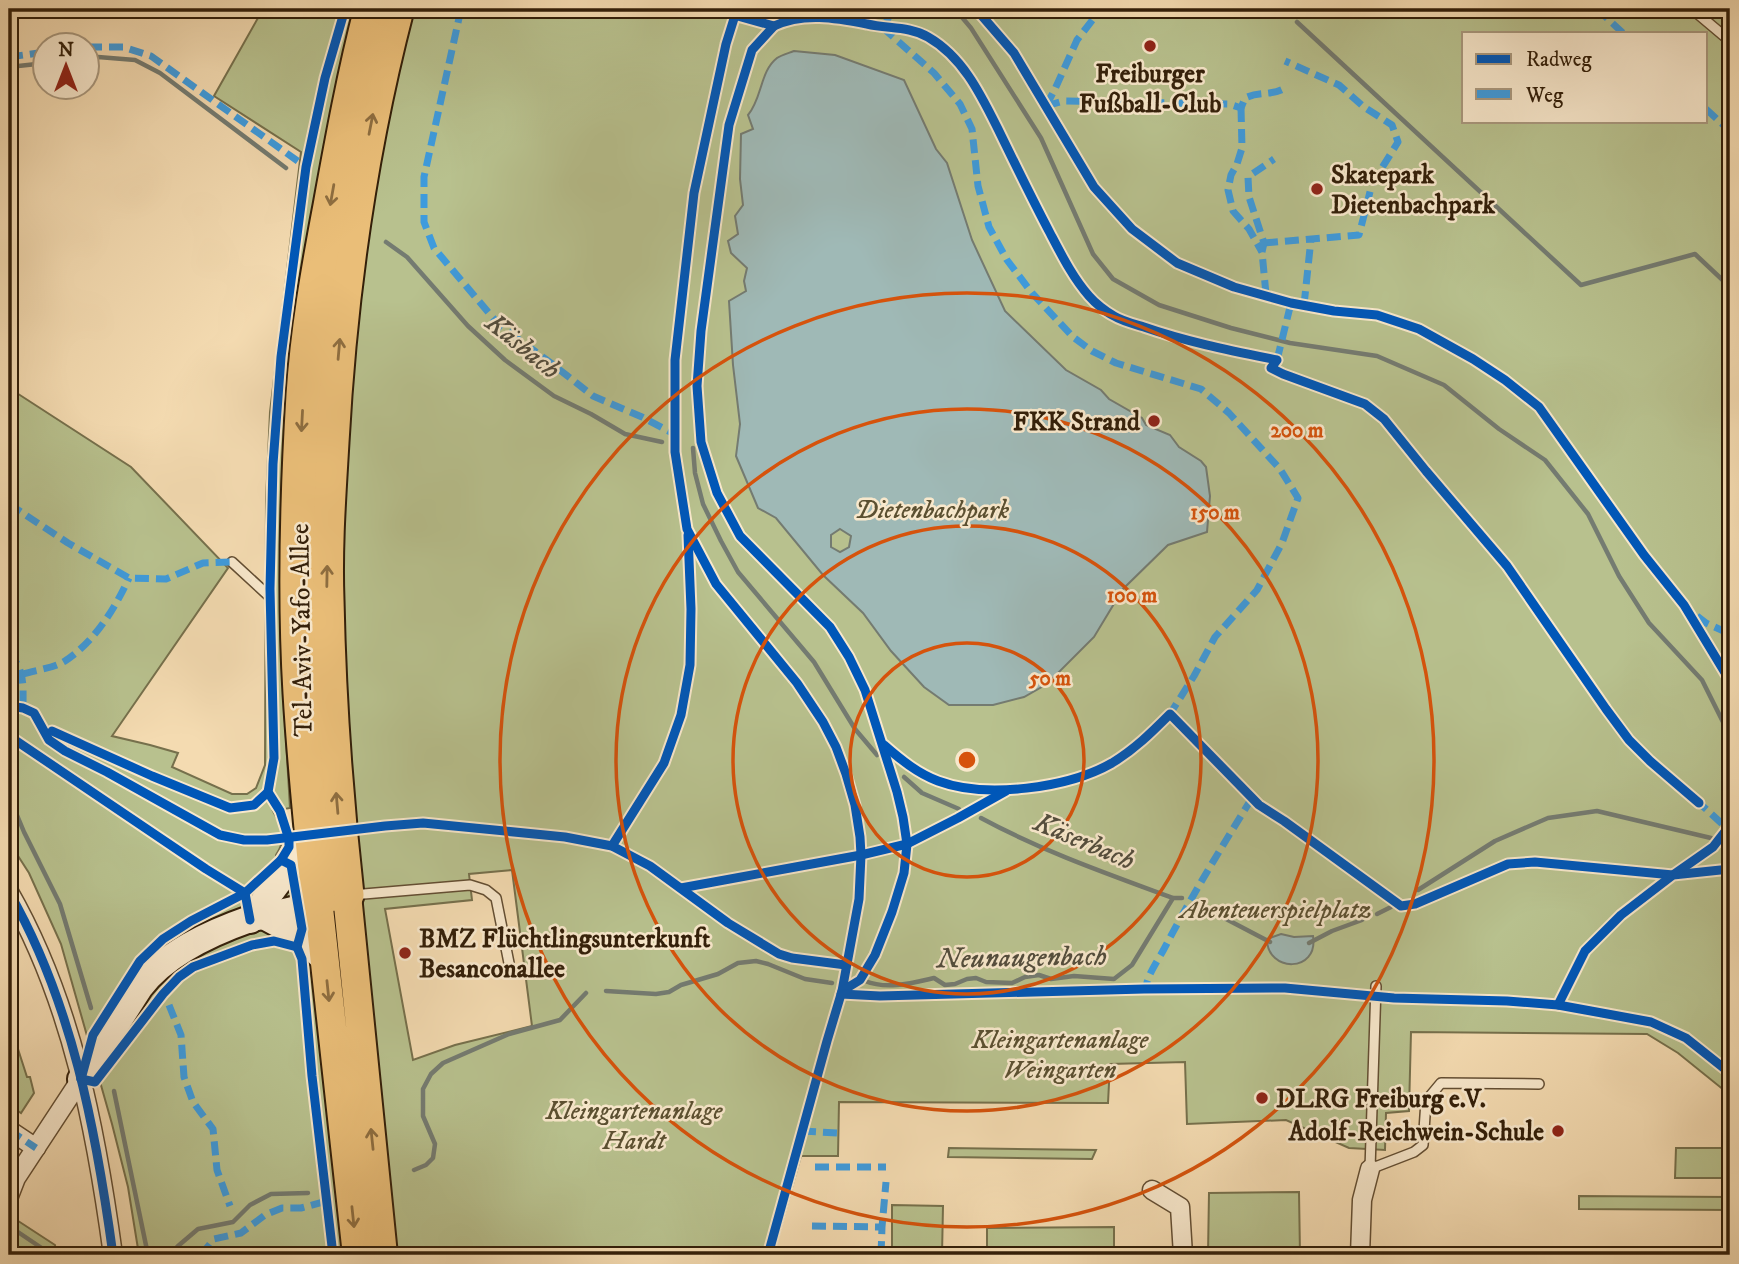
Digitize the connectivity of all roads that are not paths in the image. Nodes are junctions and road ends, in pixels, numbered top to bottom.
1 (372, 9) edge
2 (397, 9) edge
3 (1692, 9) edge
4 (1730, 41) edge
5 (232, 562) dead end
6 (270, 597) dead end
7 (311, 830) junction
8 (9, 892) edge
9 (332, 897) junction
10 (260, 911) junction
11 (324, 959) junction
12 (509, 963) dead end
13 (1376, 986) dead end
14 (81, 1079) junction
15 (1539, 1084) dead end
16 (9, 1130) edge
17 (36, 1148) junction
18 (1370, 1168) junction
19 (12, 1182) edge
20 (1152, 1190) dead end
21 (9, 1196) edge
22 (113, 1255) edge
23 (357, 1255) edge
24 (383, 1255) edge
25 (1183, 1255) edge
26 (1360, 1255) edge

1 -> 7 highway, Tel-Aviv-Yafo-Allee
9 -> 2 highway, Tel-Aviv-Yafo-Allee
3 - 4 lane
5 - 6 lane
7 - 9 highway, Tel-Aviv-Yafo-Allee
7 - 10 street
8 - 14 street
9 - 10 street
9 - 11 main road, Tel-Aviv-Yafo-Allee
9 - 12 lane
24 -> 9 main road, Tel-Aviv-Yafo-Allee
10 - 11 street
10 - 14 street
11 -> 23 main road, Tel-Aviv-Yafo-Allee
13 - 18 lane
14 - 17 street
14 - 22 street
15 - 18 lane
16 - 17 street
17 - 19 street
18 - 26 street
19 - 21 street
20 - 25 street

